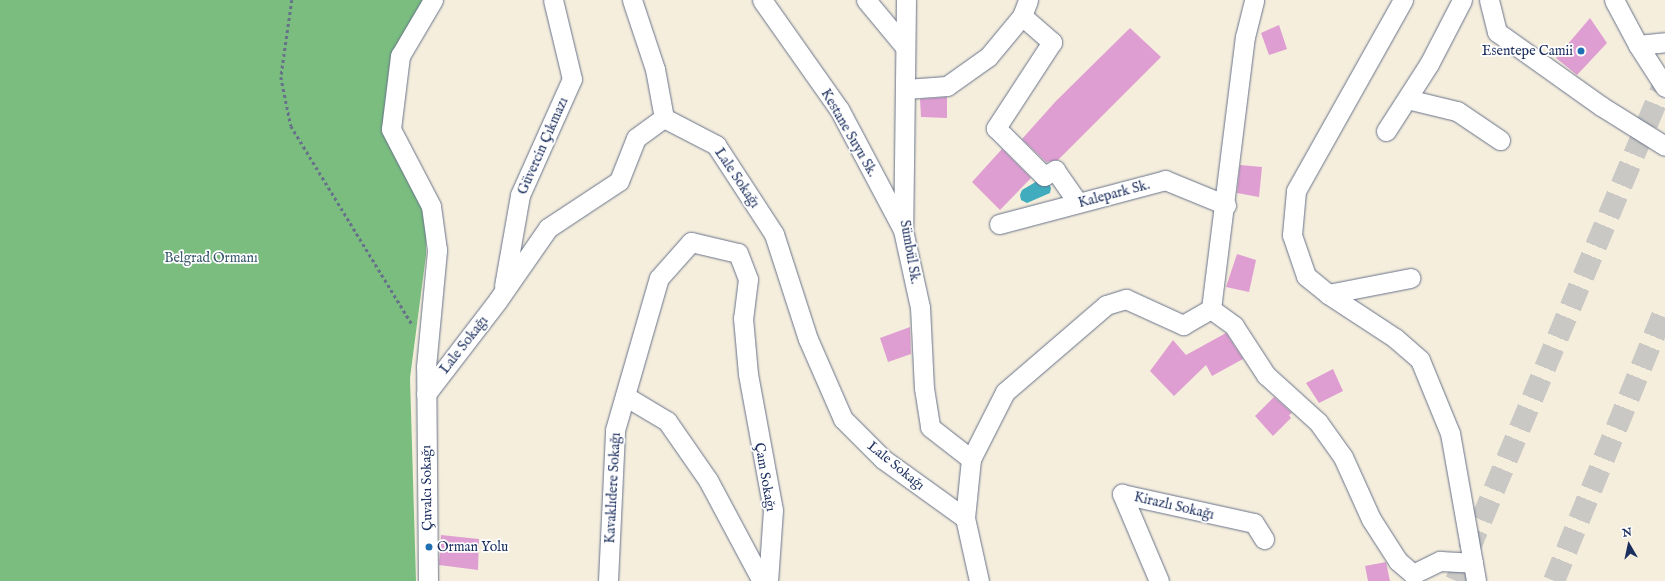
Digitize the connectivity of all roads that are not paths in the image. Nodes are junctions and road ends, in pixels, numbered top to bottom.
1 (433, 0) edge
2 (553, 0) edge
3 (632, 0) edge
4 (762, 0) edge
5 (866, 0) edge
6 (906, 0) edge
7 (1254, 0) edge
8 (1403, 0) edge
9 (1462, 0) edge
10 (1488, 0) edge
11 (1614, 0) edge
12 (1025, 8) edge
13 (1665, 42) edge
14 (1638, 45) junction
15 (905, 47) junction
16 (1665, 87) edge
17 (905, 89) junction
18 (1407, 99) junction
19 (664, 118) junction
20 (1386, 131) dead end
21 (1500, 140) dead end
22 (1665, 146) edge
23 (1078, 203) junction
24 (1226, 205) junction
25 (999, 224) dead end
26 (903, 230) junction
27 (1410, 278) dead end
28 (503, 293) junction
29 (1328, 294) junction
30 (1211, 309) junction
31 (426, 394) junction
32 (625, 396) junction
33 (971, 459) junction
34 (965, 518) junction
35 (1264, 539) dead end
36 (1474, 572) edge
37 (428, 581) edge
38 (608, 581) edge
39 (762, 581) edge
40 (768, 581) edge
41 (979, 581) edge
42 (1159, 581) edge

1 - 31 street, Çuvalcı Sokağı
2 - 28 street, Güvercin Çıkmazı
3 - 19 street
4 - 26 street, Kestane Suyu Sk.
5 - 15 street
6 - 15 street, Sümbül Sk.
7 - 24 street
8 - 29 street
9 - 18 street
10 - 22 street
11 - 14 street
12 - 17 street
12 - 23 street
13 - 14 street
14 - 16 street
15 - 17 street, Sümbül Sk.
17 - 26 street, Sümbül Sk.
18 - 20 street
18 - 21 street
19 - 28 street, Lale Sokağı
19 - 34 street, Lale Sokağı
23 - 24 street, Kalepark Sk.
23 - 25 street, Kalepark Sk.
24 - 30 street
26 - 33 street, Sümbül Sk.
27 - 29 street
28 - 31 street, Lale Sokağı
29 - 36 street
30 - 33 street
30 - 36 street
31 - 37 street, Çuvalcı Sokağı
32 - 38 street, Kavaklıdere Sokağı
32 - 39 street
32 - 40 street, Çam Sokağı
33 - 34 street
34 - 41 street
35 - 42 street, Kirazlı Sokağı

